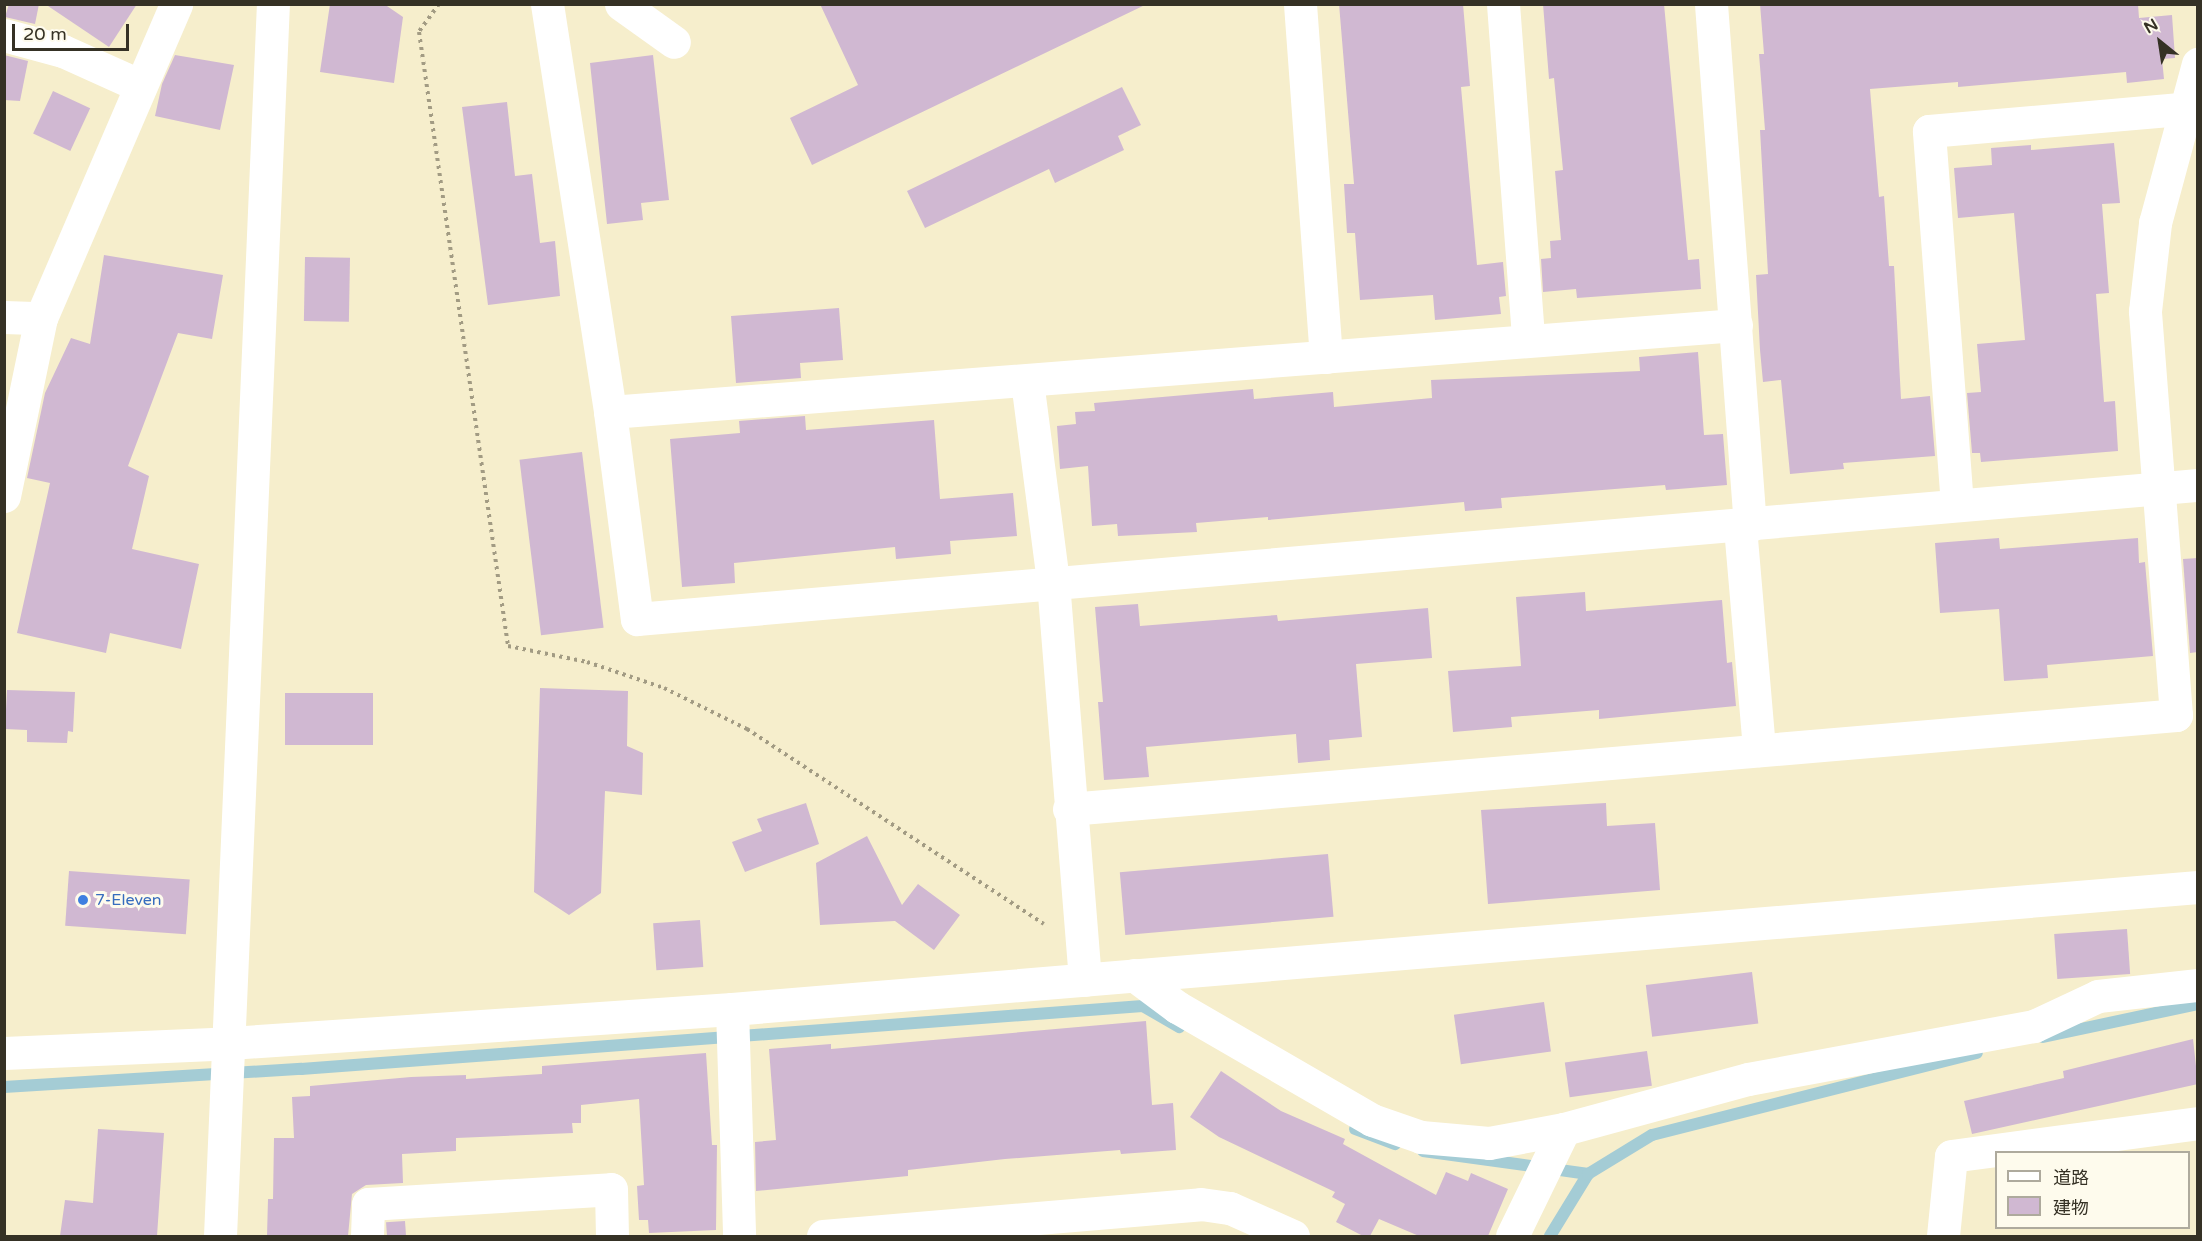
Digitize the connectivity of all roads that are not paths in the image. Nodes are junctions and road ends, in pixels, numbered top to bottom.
1 (176, 4) edge
2 (273, 4) edge
3 (547, 4) edge
4 (621, 4) edge
5 (1300, 4) edge
6 (1503, 4) edge
7 (1711, 4) edge
8 (4, 35) edge
9 (674, 42) dead end
10 (2198, 64) edge
11 (141, 86) junction
12 (2183, 109) junction
13 (4, 317) edge
14 (41, 318) junction
15 (1736, 325) junction
16 (1528, 340) junction
17 (1326, 357) junction
18 (1027, 381) junction
19 (610, 412) junction
20 (2198, 485) edge
21 (2157, 489) junction
22 (4, 496) edge
23 (1957, 505) junction
24 (1745, 526) junction
25 (1053, 582) junction
26 (1759, 750) junction
27 (1069, 809) junction
28 (2198, 887) edge
29 (1134, 975) junction
30 (1085, 980) junction
31 (2198, 985) edge
32 (732, 1014) junction
33 (229, 1052) junction
34 (4, 1053) edge
35 (2198, 1123) edge
36 (1564, 1128) junction
37 (950, 1231) edge
38 (1274, 1232) edge
39 (220, 1236) edge
40 (367, 1236) edge
41 (612, 1236) edge
42 (739, 1236) edge
43 (823, 1236) edge
44 (1512, 1236) edge
45 (1943, 1236) edge

1 - 11 street
2 - 33 street
3 - 19 street
4 - 9 street
5 - 17 street
6 - 16 street
7 - 15 street
8 - 11 street
10 - 12 street
11 - 14 street
12 - 21 street
12 - 23 street
13 - 14 street
14 - 22 street
15 - 16 street
15 - 24 street
16 - 17 street
17 - 18 street
18 - 19 street
18 - 25 street
19 - 25 street
20 - 21 street
21 - 23 street
21 - 26 street
23 - 24 street
24 - 25 street
24 - 26 street
25 - 27 street
26 - 27 street
27 - 30 street
28 - 29 street
29 - 30 street
29 - 36 street
30 - 32 street
31 - 36 street
32 - 33 street
32 - 42 street
33 - 34 street
33 - 39 street
35 - 45 street
36 - 44 street
37 - 38 street
37 - 43 street
40 - 41 street

